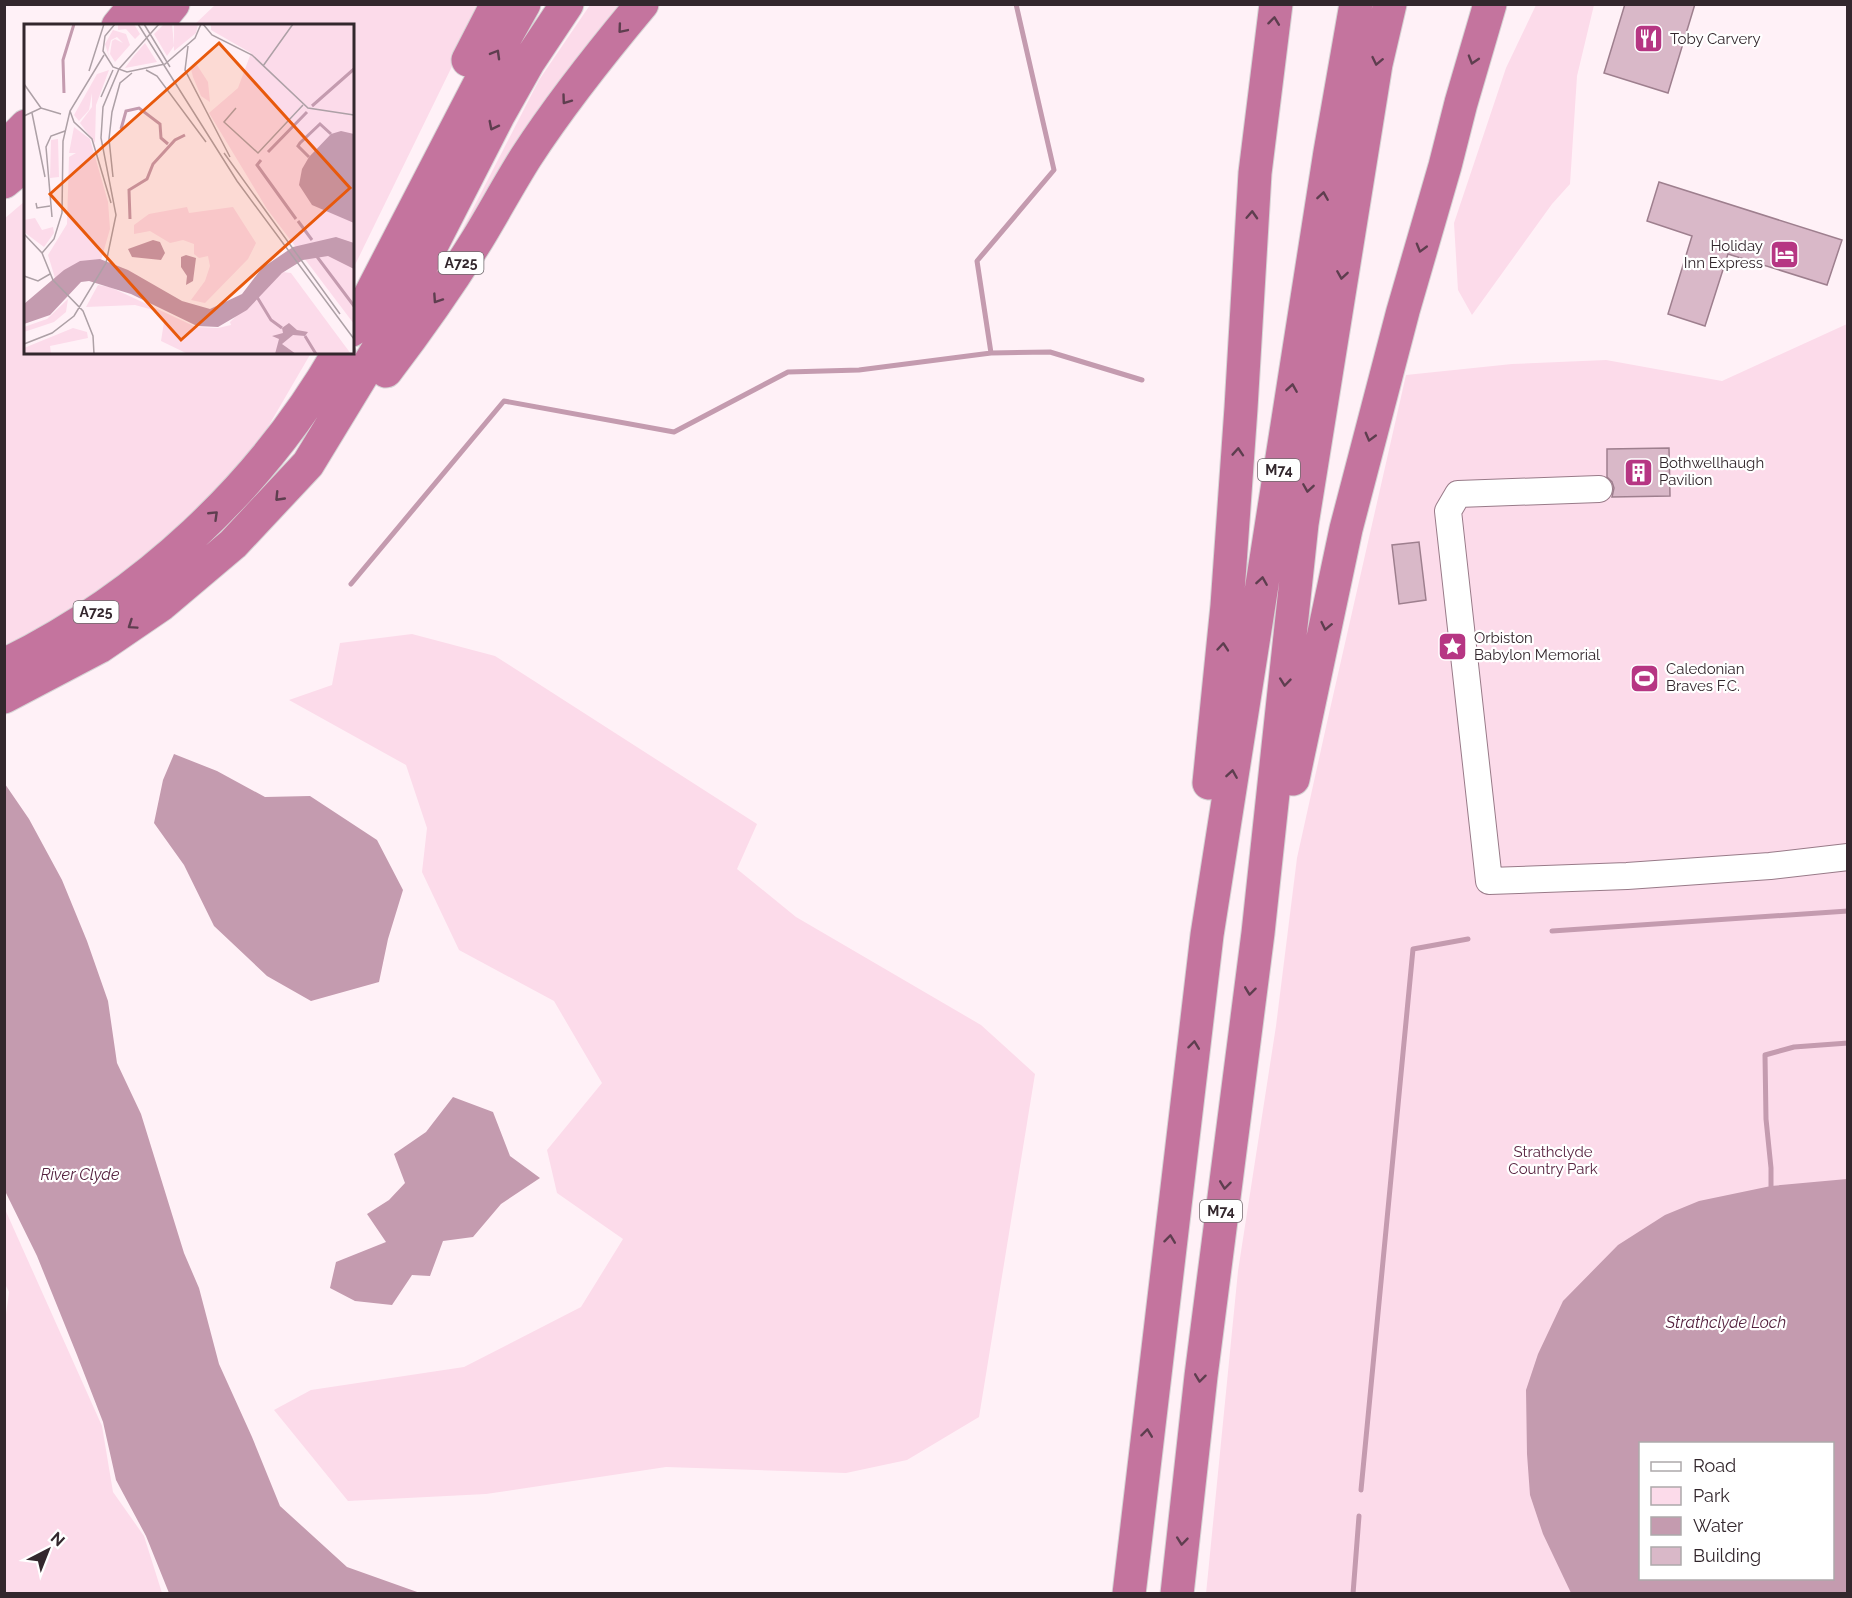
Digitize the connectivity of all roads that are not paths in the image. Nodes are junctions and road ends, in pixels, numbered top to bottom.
1 (136, 4) edge
2 (173, 4) edge
3 (497, 4) edge
4 (524, 4) edge
5 (567, 4) edge
6 (642, 4) edge
7 (1276, 4) edge
8 (1356, 4) edge
9 (1390, 4) edge
10 (1490, 4) edge
11 (120, 24) edge
12 (157, 24) edge
13 (24, 128) edge
14 (4, 148) edge
15 (24, 166) edge
16 (4, 182) edge
17 (354, 292) edge
18 (354, 326) edge
19 (338, 354) edge
20 (327, 368) edge
21 (308, 464) junction
22 (1599, 489) dead end
23 (14, 677) edge
24 (1848, 857) edge
25 (1258, 933) junction
26 (1207, 935) junction
27 (1130, 1593) edge
28 (1177, 1593) edge

1 - 11 highway
2 - 12 highway
3 - 17 highway
18 -> 4 highway
5 -> 21 highway, A725
6 -> 21 highway, A725
26 -> 7 highway
26 -> 8 highway, M74
9 -> 25 highway, M74
10 -> 25 highway
13 - 14 highway
15 - 16 highway
19 - 20 highway, A725
23 -> 20 highway, A725
21 -> 23 highway, A725
22 - 24 street
25 -> 28 highway, M74
27 -> 26 highway, M74

